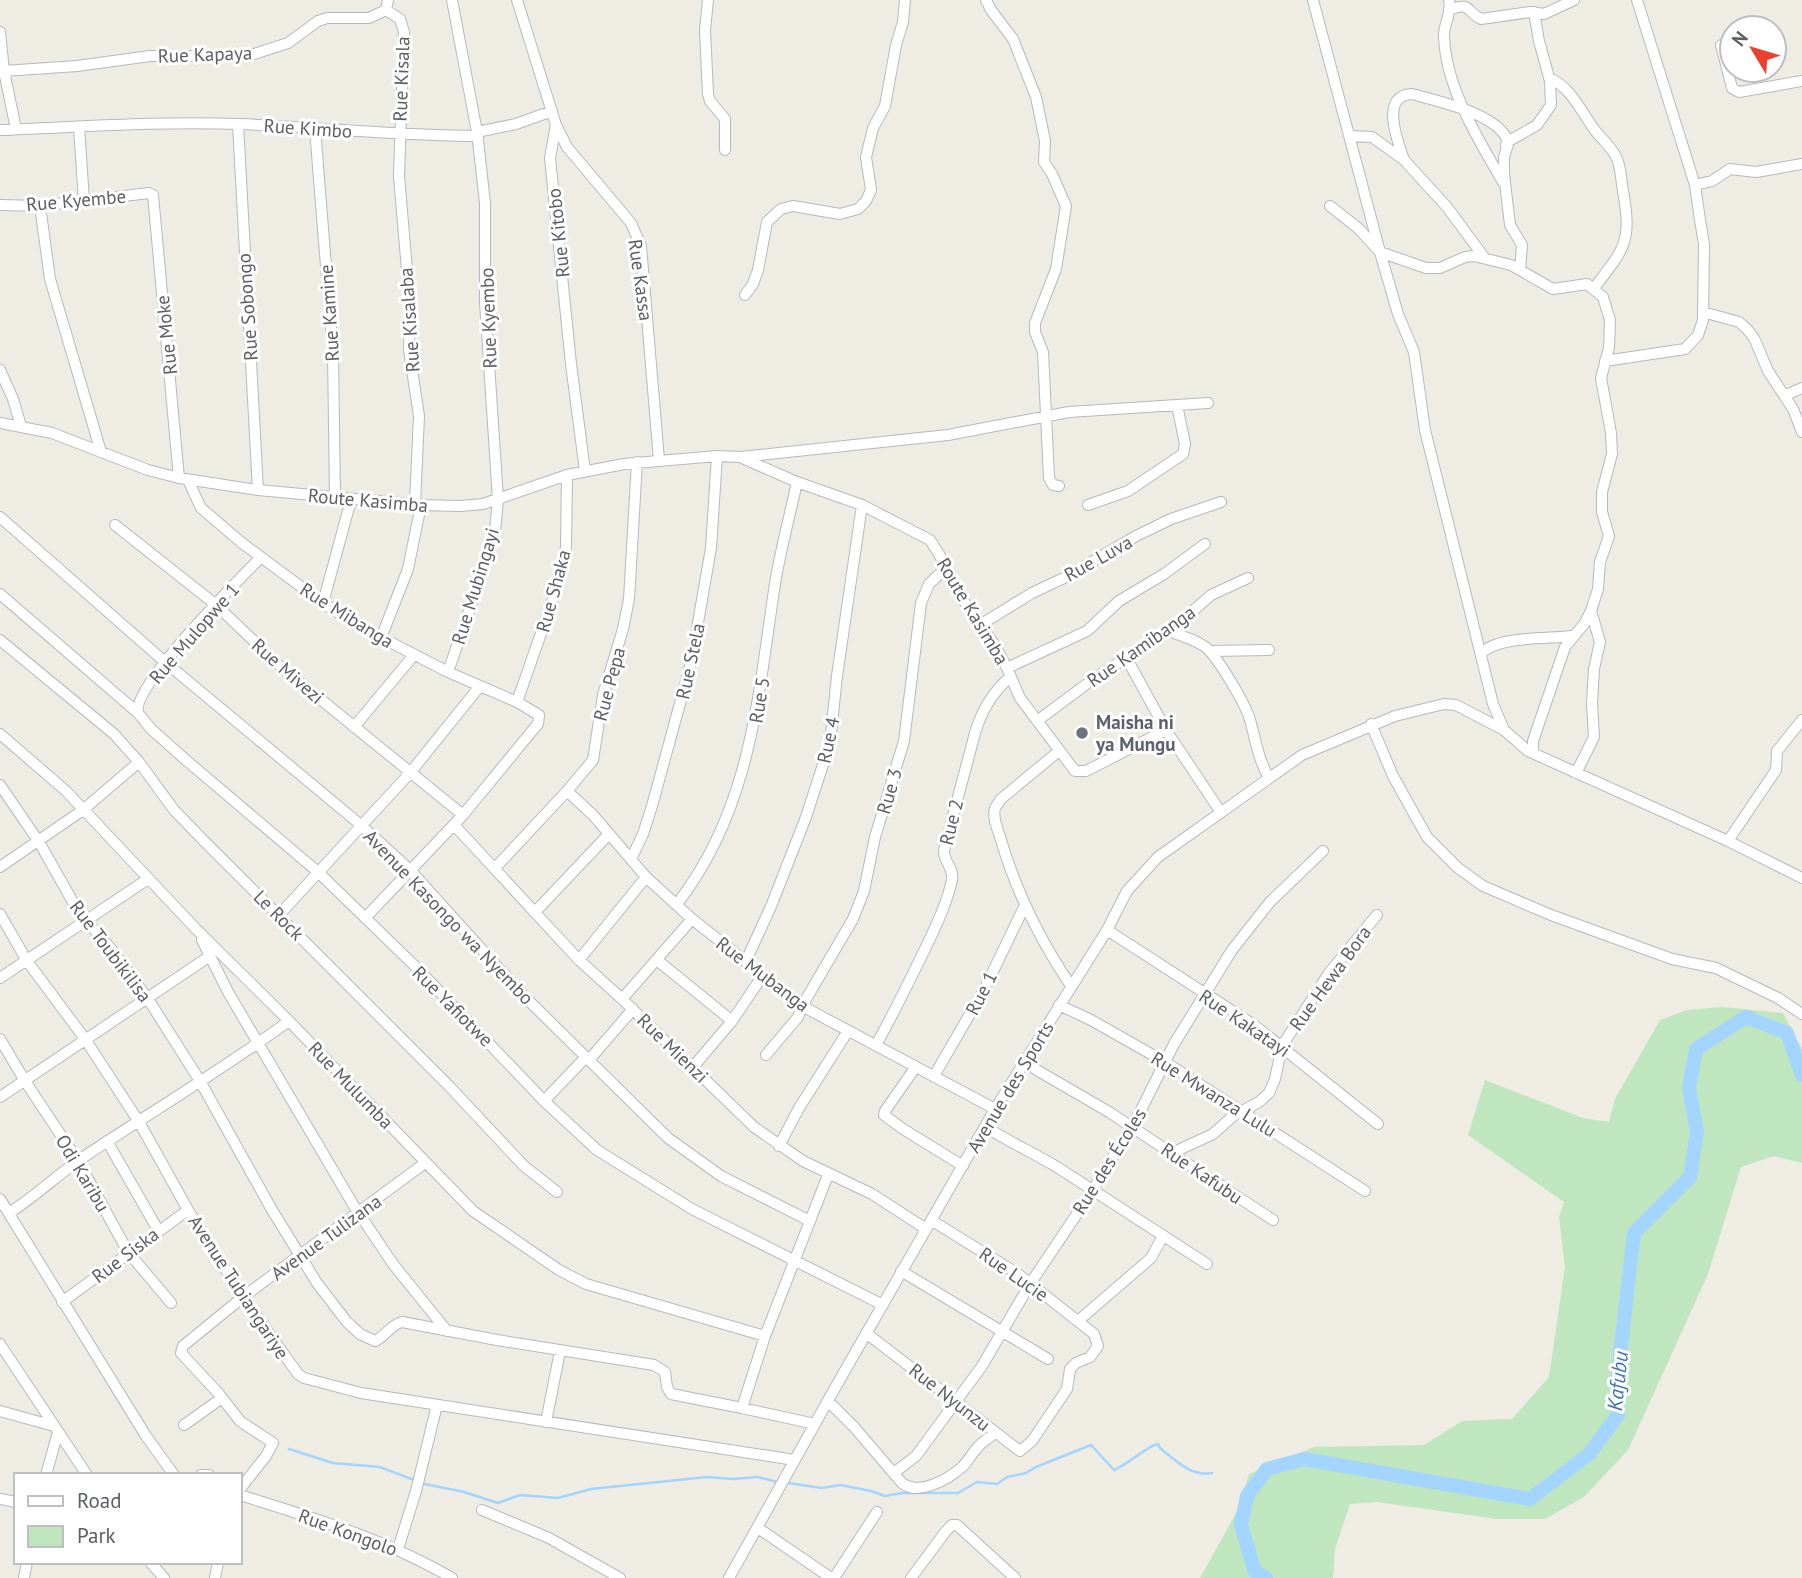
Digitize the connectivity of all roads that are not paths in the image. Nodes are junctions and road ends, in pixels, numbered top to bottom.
1 (452, 0) edge
2 (517, 0) edge
3 (708, 0) edge
4 (905, 0) edge
5 (986, 0) edge
6 (1313, 0) edge
7 (1528, 0) edge
8 (1574, 0) edge
9 (1637, 0) edge
10 (1450, 4) edge
11 (387, 5) edge
12 (1532, 12) junction
13 (0, 32) edge
14 (4, 71) junction
15 (1549, 78) junction
16 (1731, 84) edge
17 (1785, 84) edge
18 (1463, 109) junction
19 (552, 111) junction
20 (238, 124) junction
21 (556, 125) junction
22 (79, 127) junction
23 (315, 129) junction
24 (0, 130) edge
25 (16, 130) junction
26 (478, 134) junction
27 (399, 135) junction
28 (1349, 135) junction
29 (1506, 146) junction
30 (725, 150) dead end
31 (1404, 160) junction
32 (1802, 164) edge
33 (1695, 185) junction
34 (1505, 186) junction
35 (151, 193) joint
36 (84, 201) junction
37 (0, 205) edge
38 (40, 205) junction
39 (1330, 206) dead end
40 (1380, 252) junction
41 (1486, 259) junction
42 (1520, 271) junction
43 (1594, 288) junction
44 (745, 295) dead end
45 (1703, 312) junction
46 (1605, 361) junction
47 (0, 370) edge
48 (1802, 388) edge
49 (1786, 396) junction
50 (1208, 403) dead end
51 (1177, 405) junction
52 (1047, 416) junction
53 (0, 423) edge
54 (22, 426) junction
55 (1802, 432) edge
56 (101, 452) junction
57 (717, 456) junction
58 (740, 457) junction
59 (659, 460) junction
60 (637, 462) junction
61 (585, 471) junction
62 (567, 475) junction
63 (183, 479) junction
64 (797, 482) junction
65 (1059, 486) dead end
66 (258, 490) junction
67 (335, 497) junction
68 (351, 500) junction
69 (498, 500) junction
70 (1221, 502) dead end
71 (418, 505) junction
72 (862, 505) junction
73 (1088, 505) dead end
74 (0, 517) edge
75 (115, 525) dead end
76 (1205, 544) dead end
77 (261, 557) junction
78 (945, 569) junction
79 (1248, 578) dead end
80 (0, 594) edge
81 (323, 603) junction
82 (215, 604) junction
83 (1591, 611) junction
84 (980, 625) junction
85 (1168, 631) junction
86 (1572, 636) junction
87 (381, 638) junction
88 (0, 640) edge
89 (1269, 650) dead end
90 (1210, 651) junction
91 (1482, 653) junction
92 (414, 655) junction
93 (1127, 659) junction
94 (165, 662) junction
95 (448, 672) junction
96 (1009, 672) junction
97 (480, 687) junction
98 (517, 702) junction
99 (138, 713) junction
100 (1802, 720) edge
101 (1037, 721) junction
102 (1371, 724) junction
103 (354, 727) junction
104 (1166, 730) junction
105 (1504, 730) junction
106 (0, 734) edge
107 (1059, 751) junction
108 (1533, 753) junction
109 (139, 762) junction
110 (410, 773) junction
111 (1576, 773) junction
112 (1269, 778) junction
113 (0, 785) edge
114 (567, 791) junction
115 (83, 810) junction
116 (1220, 811) junction
117 (463, 815) junction
118 (453, 825) junction
119 (362, 826) junction
120 (610, 834) junction
121 (1728, 841) junction
122 (39, 842) junction
123 (1323, 851) dead end
124 (631, 859) junction
125 (0, 867) edge
126 (495, 868) junction
127 (411, 871) junction
128 (318, 872) junction
129 (646, 877) junction
130 (1802, 878) edge
131 (148, 879) junction
132 (677, 904) junction
133 (1024, 907) junction
134 (536, 912) junction
135 (0, 914) edge
136 (279, 915) junction
137 (1377, 915) dead end
138 (365, 918) junction
139 (692, 919) junction
140 (87, 922) junction
141 (197, 930) junction
142 (1107, 930) junction
143 (210, 956) junction
144 (579, 960) junction
145 (657, 960) junction
146 (27, 961) junction
147 (746, 961) junction
148 (763, 975) junction
149 (0, 978) edge
150 (1071, 986) junction
151 (1204, 994) junction
152 (148, 999) junction
153 (622, 999) junction
154 (1059, 1005) junction
155 (802, 1006) junction
156 (633, 1009) junction
157 (1802, 1014) edge
158 (289, 1021) junction
159 (732, 1021) junction
160 (848, 1031) junction
161 (0, 1039) edge
162 (85, 1039) junction
163 (259, 1043) junction
164 (876, 1045) junction
165 (1282, 1046) junction
166 (766, 1055) dead end
167 (587, 1059) junction
168 (1023, 1062) junction
169 (1165, 1062) junction
170 (693, 1067) junction
171 (915, 1068) junction
172 (934, 1076) junction
173 (24, 1081) junction
174 (200, 1081) junction
175 (0, 1097) edge
176 (544, 1101) junction
177 (995, 1109) junction
178 (1240, 1112) junction
179 (139, 1122) junction
180 (1378, 1124) dead end
181 (986, 1127) junction
182 (1131, 1127) junction
183 (107, 1141) junction
184 (779, 1146) junction
185 (1172, 1153) junction
186 (78, 1161) junction
187 (425, 1163) junction
188 (963, 1166) junction
189 (828, 1175) junction
190 (1093, 1190) junction
191 (1365, 1191) dead end
192 (557, 1192) dead end
193 (0, 1199) edge
194 (188, 1210) junction
195 (9, 1213) junction
196 (359, 1213) junction
197 (1273, 1220) dead end
198 (810, 1221) junction
199 (928, 1225) junction
200 (158, 1230) junction
201 (1163, 1236) junction
202 (128, 1252) junction
203 (300, 1256) junction
204 (795, 1260) junction
205 (1207, 1264) dead end
206 (901, 1271) junction
207 (1030, 1284) junction
208 (243, 1297) junction
209 (62, 1302) junction
210 (171, 1303) dead end
211 (883, 1305) junction
212 (1078, 1321) junction
213 (447, 1331) junction
214 (1004, 1331) junction
215 (866, 1333) junction
216 (765, 1336) junction
217 (0, 1344) edge
218 (560, 1351) junction
219 (1048, 1359) dead end
220 (222, 1398) junction
221 (828, 1401) junction
222 (957, 1401) junction
223 (437, 1405) junction
224 (741, 1408) junction
225 (0, 1411) edge
226 (546, 1422) junction
227 (815, 1424) junction
228 (184, 1425) dead end
229 (56, 1429) junction
230 (995, 1432) junction
231 (1032, 1441) joint
232 (795, 1460) junction
233 (895, 1472) junction
234 (46, 1473) edge
235 (86, 1473) edge
236 (173, 1473) edge
237 (242, 1486) edge
238 (242, 1496) edge
239 (482, 1510) dead end
240 (877, 1512) dead end
241 (758, 1528) junction
242 (398, 1549) junction
243 (152, 1564) edge
244 (164, 1578) edge
245 (452, 1578) edge
246 (620, 1578) edge
247 (729, 1578) edge
248 (832, 1578) edge
249 (911, 1578) edge
250 (1015, 1578) edge

1 - 26 street
2 - 19 street, Rue Kitobo
3 - 30 street
4 - 44 street
5 - 52 street
6 - 28 street
7 - 12 street
8 - 12 street
9 - 33 street
10 - 12 street
10 - 18 street
11 - 14 street, Rue Kapaya
11 - 27 street, Rue Kisala
12 - 15 street
13 - 14 street
14 - 25 street
15 - 29 street
15 - 43 street
16 - 17 street
18 - 29 street
18 - 31 street
18 - 34 street
19 - 21 street, Rue Kitobo
19 - 26 street, Rue Kimbo
20 - 22 street, Rue Kimbo
20 - 23 street, Rue Kimbo
20 - 66 street, Rue Sobongo
21 - 59 street, Rue Kassa
21 - 61 street, Rue Kitobo
22 - 25 street, Rue Kimbo
22 - 36 street
23 - 27 street, Rue Kimbo
23 - 67 street, Rue Kamine
24 - 25 street, Rue Kimbo
26 - 27 street, Rue Kimbo
26 - 69 street, Rue Kyembo
27 - 71 street, Rue Kisalaba
28 - 31 street
28 - 40 street
29 - 34 street
31 - 41 street
32 - 33 street
33 - 45 street
34 - 42 street
35 - 36 street, Rue Kyembe
35 - 63 street, Rue Moke
36 - 38 street, Rue Kyembe
37 - 38 street, Rue Kyembe
38 - 56 street
39 - 40 street
40 - 41 street
40 - 91 street
41 - 42 street
42 - 43 street
43 - 46 street
45 - 46 street
45 - 49 street
46 - 83 street
47 - 54 street
48 - 49 street
49 - 55 street
50 - 51 street, Route Kasimba
51 - 52 street, Route Kasimba
51 - 73 street
52 - 58 street, Route Kasimba
52 - 65 street
53 - 54 street, Route Kasimba
54 - 56 street, Route Kasimba
56 - 63 street, Route Kasimba
57 - 58 street, Route Kasimba
57 - 59 street, Route Kasimba
57 - 124 street, Rue Stela
58 - 64 street, Route Kasimba
59 - 60 street, Route Kasimba
60 - 61 street, Route Kasimba
60 - 114 street, Rue Pepa
61 - 62 street, Route Kasimba
62 - 69 street, Route Kasimba
62 - 98 street, Rue Shaka
63 - 66 street, Route Kasimba
63 - 77 street, Rue Mibanga
64 - 72 street, Route Kasimba
64 - 132 street, Rue 5
66 - 67 street, Route Kasimba
67 - 68 street, Route Kasimba
68 - 71 street, Route Kasimba
68 - 81 street
69 - 71 street, Route Kasimba
69 - 95 street, Rue Mubingayi
70 - 84 street, Rue Luva
71 - 87 street, Rue Kisalaba
72 - 78 street, Route Kasimba
72 - 147 street, Rue 4
74 - 94 street, Avenue Kasongo wa Nyembo
75 - 82 street, Rue Mivezi
76 - 96 street, Rue 2
77 - 81 street, Rue Mibanga
77 - 82 street, Rue Mulopwe 1
78 - 84 street, Route Kasimba
78 - 155 street, Rue 3
79 - 85 street, Rue Kamibanga
80 - 99 street, Rue Yafiotwe
81 - 87 street, Rue Mibanga
82 - 94 street, Rue Mulopwe 1
82 - 103 street, Rue Mivezi
83 - 86 street
83 - 111 street
84 - 96 street, Route Kasimba
85 - 90 street
85 - 93 street, Rue Kamibanga
86 - 91 street
86 - 108 street
87 - 92 street, Rue Mibanga
88 - 109 street, Le Rock
89 - 90 street
90 - 112 street
91 - 105 street
92 - 95 street, Rue Mibanga
92 - 103 street
93 - 101 street, Rue Kamibanga
93 - 104 street
94 - 99 street, Rue Mulopwe 1
94 - 119 street, Avenue Kasongo wa Nyembo
95 - 97 street, Rue Mibanga
96 - 101 street, Route Kasimba
96 - 164 street, Rue 2
97 - 98 street, Rue Mibanga
97 - 110 street
98 - 117 street, Rue Mibanga
99 - 128 street, Rue Yafiotwe
100 - 121 street
101 - 107 street, Route Kasimba
102 - 105 street, Avenue des Sports
102 - 112 street, Avenue des Sports
102 - 157 street
103 - 110 street, Rue Mivezi
104 - 107 street, Route Kasimba
104 - 116 street
105 - 108 street, Avenue des Sports
106 - 115 street, Rue Mulumba
107 - 133 street
108 - 111 street, Avenue des Sports
109 - 115 street
109 - 136 street, Le Rock
110 - 117 street, Rue Mivezi
110 - 119 street
111 - 121 street, Avenue des Sports
112 - 116 street, Avenue des Sports
113 - 122 street, Rue Toubikilisa
114 - 120 street, Rue Mubanga
114 - 126 street, Rue Pepa
115 - 122 street
115 - 131 street, Rue Mulumba
116 - 142 street, Avenue des Sports
117 - 118 street
118 - 126 street, Rue Mienzi
118 - 127 street
119 - 127 street, Avenue Kasongo wa Nyembo
119 - 128 street
120 - 124 street, Rue Mubanga
120 - 134 street
121 - 130 street, Avenue des Sports
122 - 125 street
122 - 140 street, Rue Toubikilisa
123 - 151 street, Rue des Écoles
124 - 129 street, Rue Mubanga
126 - 134 street, Rue Mienzi
127 - 138 street
127 - 167 street, Avenue Kasongo wa Nyembo
128 - 136 street
128 - 138 street, Rue Yafiotwe
129 - 132 street, Rue Mubanga
129 - 144 street
131 - 140 street
131 - 141 street, Rue Mulumba
132 - 139 street, Rue Mubanga
133 - 150 street
133 - 172 street, Rue 1
134 - 144 street, Rue Mienzi
135 - 146 street, Avenue Tubiangariye
136 - 192 street, Le Rock
137 - 165 street, Rue Hewa Bora
138 - 176 street, Rue Yafiotwe
139 - 145 street
139 - 147 street, Rue Mubanga
140 - 146 street
140 - 152 street, Rue Toubikilisa
141 - 143 street
141 - 158 street, Rue Mulumba
142 - 150 street, Avenue des Sports
142 - 151 street, Rue Kakatayi
143 - 152 street
143 - 163 street
144 - 153 street, Rue Mienzi
145 - 153 street
145 - 159 street
146 - 149 street
146 - 162 street, Avenue Tubiangariye
147 - 148 street, Rue Mubanga
148 - 155 street, Rue Mubanga
148 - 159 street
150 - 154 street, Avenue des Sports
151 - 165 street, Rue Kakatayi
151 - 169 street, Rue des Écoles
152 - 162 street
152 - 174 street, Rue Toubikilisa
153 - 156 street, Rue Mienzi
154 - 168 street, Avenue des Sports
154 - 169 street, Rue Mwanza Lulu
155 - 160 street, Rue Mubanga
155 - 166 street, Rue 3
156 - 167 street
156 - 170 street, Rue Mienzi
158 - 163 street
158 - 187 street, Rue Mulumba
159 - 170 street
160 - 164 street, Rue Mubanga
160 - 184 street
161 - 173 street, Odi Karibu
162 - 173 street
162 - 179 street, Avenue Tubiangariye
163 - 174 street
163 - 196 street
164 - 171 street, Rue Mubanga
165 - 178 street, Rue Hewa Bora
165 - 180 street, Rue Kakatayi
167 - 176 street
167 - 198 street, Avenue Kasongo wa Nyembo
168 - 177 street, Avenue des Sports
168 - 182 street, Rue Kafubu
169 - 178 street, Rue Mwanza Lulu
169 - 182 street, Rue des Écoles
170 - 184 street, Rue Mienzi
171 - 172 street, Rue Mubanga
171 - 188 street
172 - 177 street, Rue Mubanga
173 - 175 street
173 - 186 street, Odi Karibu
174 - 179 street
174 - 203 street, Rue Toubikilisa
176 - 204 street, Rue Yafiotwe
177 - 181 street, Avenue des Sports
178 - 185 street, Rue Hewa Bora
178 - 191 street, Rue Mwanza Lulu
179 - 183 street
179 - 194 street, Avenue Tubiangariye
181 - 188 street, Avenue des Sports
181 - 190 street
182 - 185 street, Rue Kafubu
182 - 190 street, Rue des Écoles
183 - 186 street
183 - 200 street
184 - 189 street, Rue Mienzi
185 - 197 street, Rue Kafubu
186 - 195 street
186 - 202 street, Odi Karibu
187 - 196 street, Avenue Tulizana
187 - 216 street, Rue Mulumba
188 - 199 street, Avenue des Sports
189 - 198 street
189 - 199 street, Rue Mienzi
190 - 201 street
190 - 207 street, Rue des Écoles
193 - 195 street
194 - 200 street, Rue Siska
194 - 208 street, Avenue Tubiangariye
195 - 209 street
196 - 203 street, Avenue Tulizana
196 - 213 street
198 - 204 street
199 - 206 street, Avenue des Sports
199 - 207 street, Rue Lucie
200 - 202 street, Rue Siska
201 - 205 street
201 - 212 street
202 - 209 street, Rue Siska
202 - 210 street, Odi Karibu
203 - 208 street, Avenue Tulizana
203 - 213 street, Rue Toubikilisa
204 - 211 street, Rue Yafiotwe
204 - 216 street
206 - 211 street, Avenue des Sports
206 - 214 street
207 - 212 street, Rue Lucie
207 - 214 street, Rue des Écoles
208 - 220 street, Avenue Tulizana
208 - 223 street, Avenue Tubiangariye
209 - 236 street
211 - 215 street, Avenue des Sports
212 - 231 street, Rue Lucie
213 - 218 street
214 - 219 street
214 - 222 street, Rue des Écoles
215 - 221 street, Avenue des Sports
215 - 222 street, Rue Nyunzu
216 - 224 street
217 - 229 street
218 - 224 street
218 - 226 street
220 - 228 street
220 - 237 street, Avenue Tulizana
221 - 227 street, Avenue des Sports
221 - 233 street
222 - 230 street, Rue Nyunzu
222 - 233 street, Rue des Écoles
223 - 226 street, Avenue Tubiangariye
223 - 242 street
224 - 227 street
225 - 229 street
226 - 232 street, Avenue Tubiangariye
227 - 232 street, Avenue des Sports
229 - 234 street
229 - 235 street
230 - 231 street, Rue Nyunzu
230 - 233 street
232 - 241 street, Avenue des Sports
238 - 242 street, Rue Kongolo
239 - 246 street
240 - 248 street
241 - 247 street
241 - 248 street
242 - 245 street, Rue Kongolo
243 - 244 street
249 - 250 street

